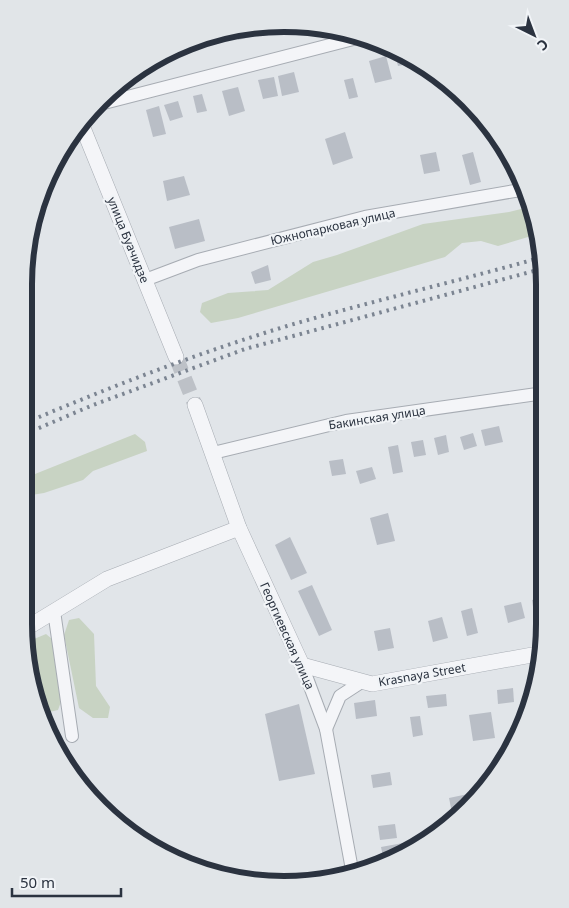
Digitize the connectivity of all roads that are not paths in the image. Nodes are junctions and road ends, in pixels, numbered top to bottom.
1 (348, 40) edge
2 (111, 101) edge
3 (84, 132) edge
4 (518, 190) edge
5 (144, 280) junction
6 (176, 357) tunnel mouth
7 (536, 394) edge
8 (195, 405) tunnel mouth
9 (213, 454) junction
10 (239, 528) junction
11 (54, 611) junction
12 (32, 625) edge
13 (534, 655) edge
14 (302, 665) junction
15 (364, 681) junction
16 (326, 729) junction
17 (72, 736) dead end
18 (352, 866) edge

1 - 2 street
3 - 5 street, улица Буачидзе
4 - 5 street, Южнопарковая улица
5 - 6 street, улица Буачидзе
7 - 9 street, Бакинская улица
8 - 9 street, Георгиевская улица
9 - 10 street, Георгиевская улица
10 - 11 street
10 - 14 street, Георгиевская улица
11 - 12 street
11 - 17 street
13 - 15 street, Krasnaya Street
14 - 15 street, Krasnaya Street
14 - 16 street, Георгиевская улица
15 - 16 street
16 - 18 street, Георгиевская улица

